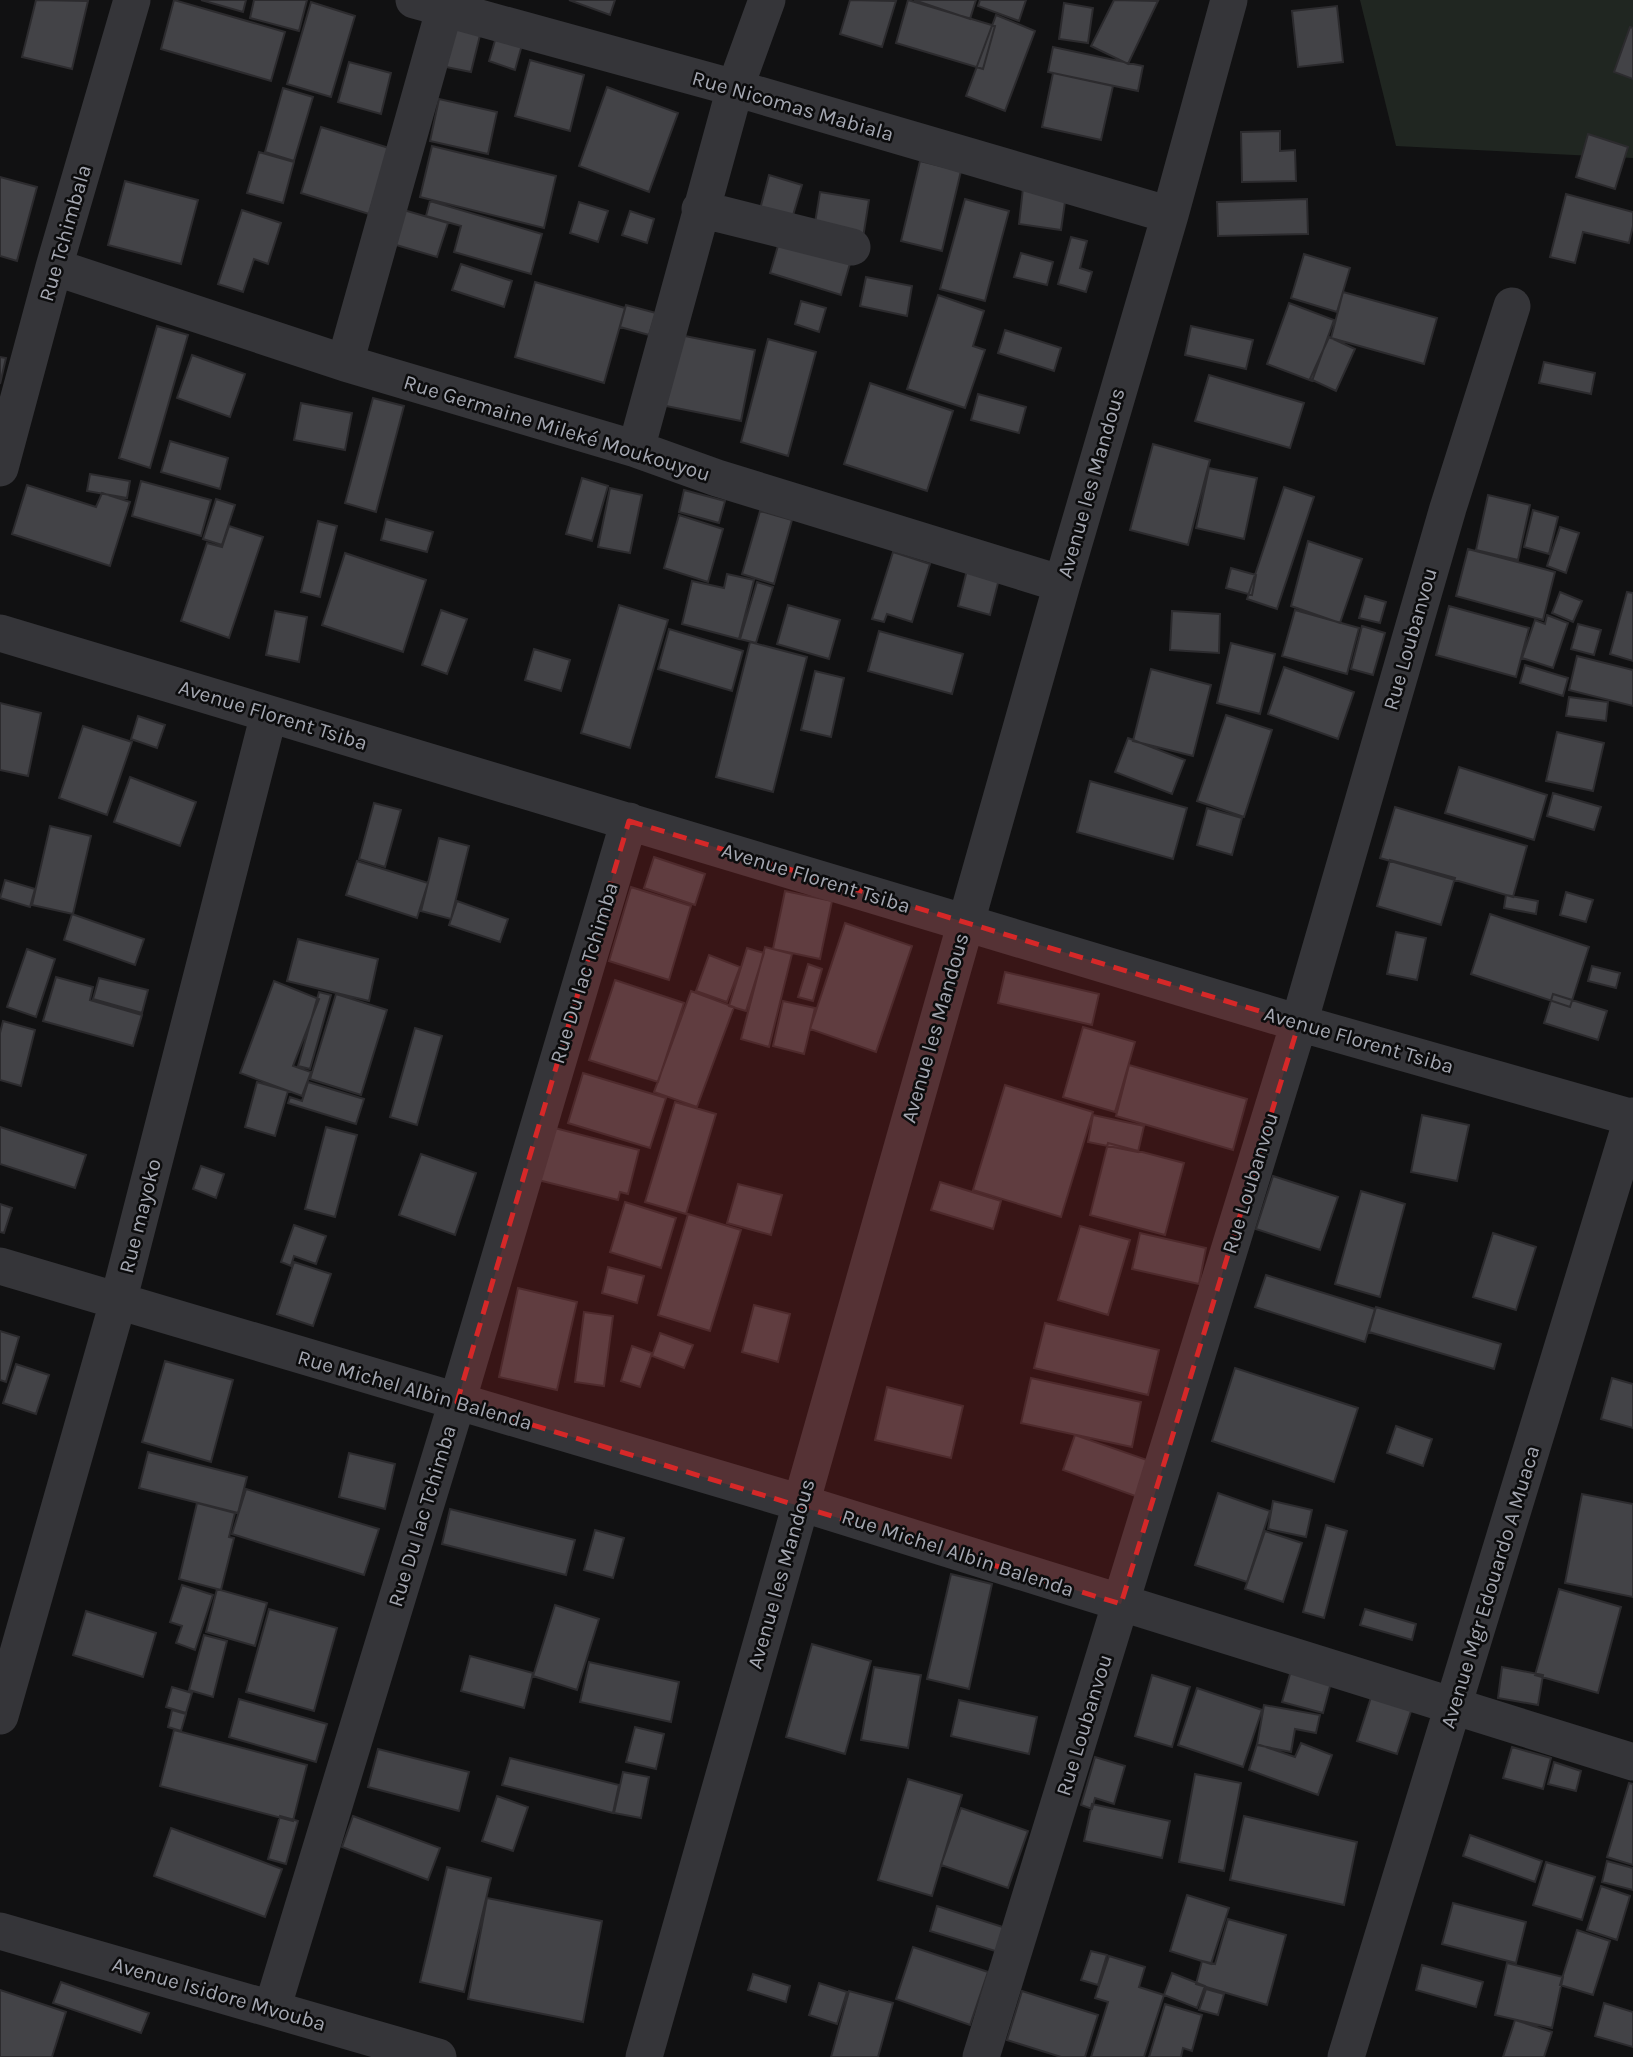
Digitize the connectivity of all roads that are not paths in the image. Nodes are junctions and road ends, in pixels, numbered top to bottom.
1 (132, 0) edge
2 (767, 0) edge
3 (1229, 0) edge
4 (435, 3) edge
5 (735, 89) junction
6 (701, 209) junction
7 (1170, 215) junction
8 (852, 247) dead end
9 (54, 267) junction
10 (1513, 306) dead end
11 (345, 363) junction
12 (636, 449) junction
13 (0, 468) edge
14 (1062, 584) junction
15 (0, 633) edge
16 (269, 713) junction
17 (629, 821) junction
18 (965, 923) junction
19 (1298, 1023) junction
20 (1633, 1117) edge
21 (0, 1266) edge
22 (118, 1302) junction
23 (457, 1402) junction
24 (801, 1503) junction
25 (1121, 1604) junction
26 (1454, 1707) junction
27 (0, 1716) edge
28 (1633, 1762) edge
29 (0, 1931) edge
30 (272, 2009) junction
31 (438, 2057) edge
32 (644, 2057) edge
33 (981, 2057) edge
34 (1346, 2057) edge

1 - 9 street, Rue Tchimbala
2 - 5 street
3 - 7 street, Avenue les Mandous
4 - 5 street, Rue Nicomas Mabiala
4 - 11 street
5 - 6 street
5 - 7 street, Rue Nicomas Mabiala
6 - 8 street
6 - 12 street
7 - 14 street, Avenue les Mandous
9 - 11 street, Rue Germaine Mileké Moukouyou
9 - 13 street, Rue Tchimbala
10 - 19 street, Rue Loubanvou
11 - 12 street, Rue Germaine Mileké Moukouyou
12 - 14 street, Rue Germaine Mileké Moukouyou
14 - 18 street, Avenue les Mandous
15 - 16 street, Avenue Florent Tsiba
16 - 17 street, Avenue Florent Tsiba
16 - 22 street, Rue mayoko
17 - 18 street, Avenue Florent Tsiba
17 - 23 street, Rue Du lac Tchimba
18 - 19 street, Avenue Florent Tsiba
18 - 24 street, Avenue les Mandous
19 - 20 street, Avenue Florent Tsiba
19 - 25 street, Rue Loubanvou
20 - 26 street, Avenue Mgr Edouardo A Muaca
21 - 22 street, Rue Michel Albin Balenda
22 - 23 street, Rue Michel Albin Balenda
22 - 27 street, Rue mayoko
23 - 24 street, Rue Michel Albin Balenda
23 - 30 street, Rue Du lac Tchimba
24 - 25 street, Rue Michel Albin Balenda
24 - 32 street, Avenue les Mandous
25 - 26 street, Rue Michel Albin Balenda
25 - 33 street, Rue Loubanvou
26 - 28 street, Rue Michel Albin Balenda
26 - 34 street, Avenue Mgr Edouardo A Muaca
29 - 30 street, Avenue Isidore Mvouba
30 - 31 street, Avenue Isidore Mvouba

